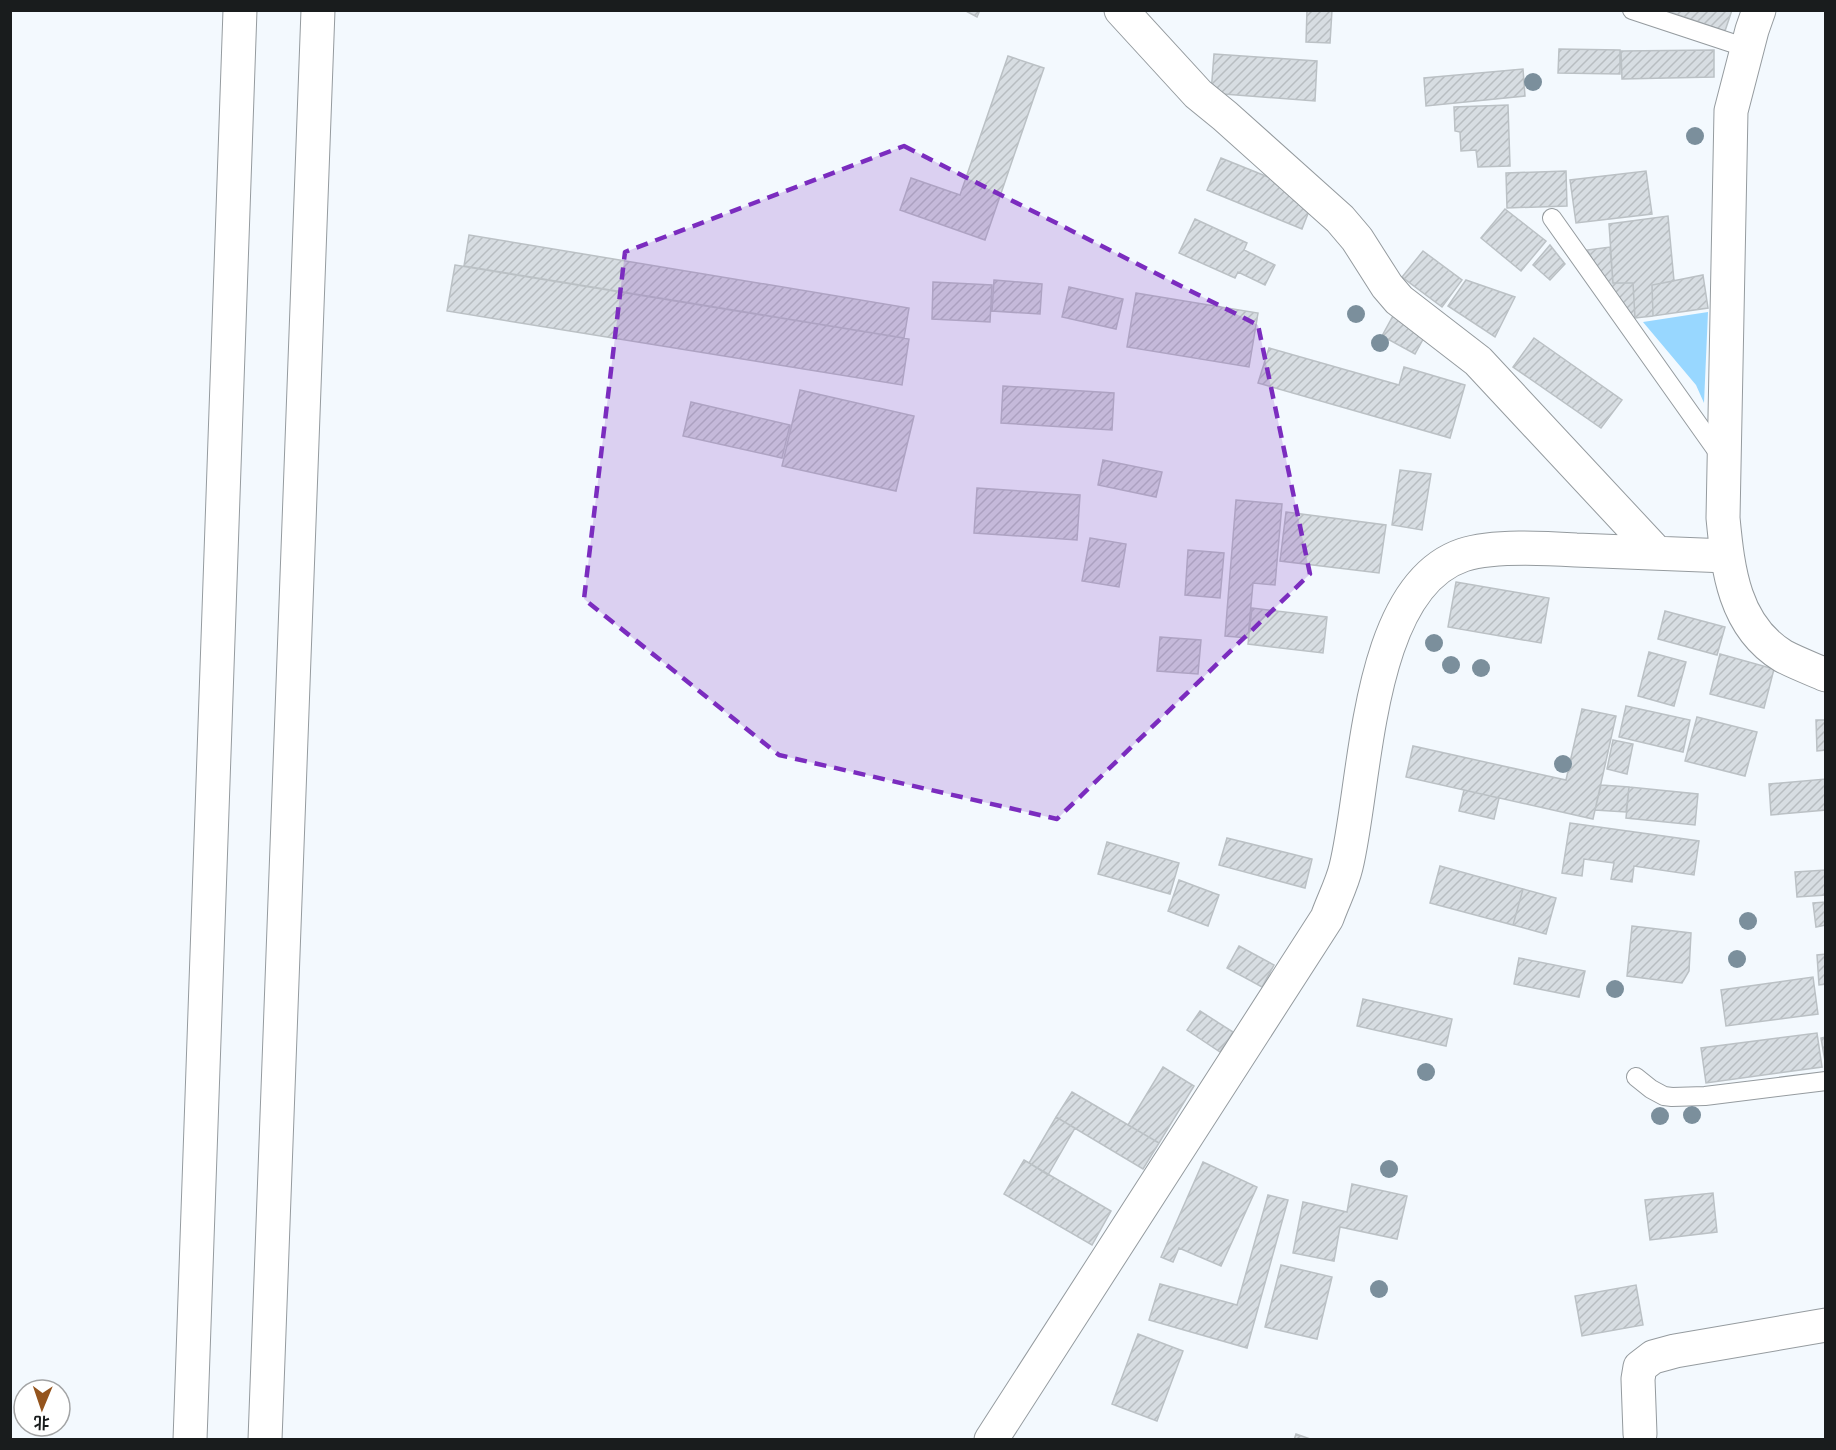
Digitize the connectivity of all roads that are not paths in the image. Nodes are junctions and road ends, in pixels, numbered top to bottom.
1 (240, 10) edge
2 (318, 10) edge
3 (1121, 10) edge
4 (1632, 10) edge
5 (1759, 10) edge
6 (1747, 48) junction
7 (1552, 218) dead end
8 (1725, 462) junction
9 (1657, 553) junction
10 (1727, 556) junction
11 (1826, 675) edge
12 (1636, 1077) dead end
13 (1826, 1081) edge
14 (1826, 1325) edge
15 (1640, 1434) dead end
16 (190, 1440) edge
17 (264, 1440) edge
18 (991, 1440) edge

1 - 16 street
2 - 17 street
3 - 9 street
4 - 6 lane
5 - 6 street
6 - 8 street
7 - 8 lane
8 - 10 street
9 - 10 street
9 - 18 street
10 - 11 street
12 - 13 lane
14 - 15 street

